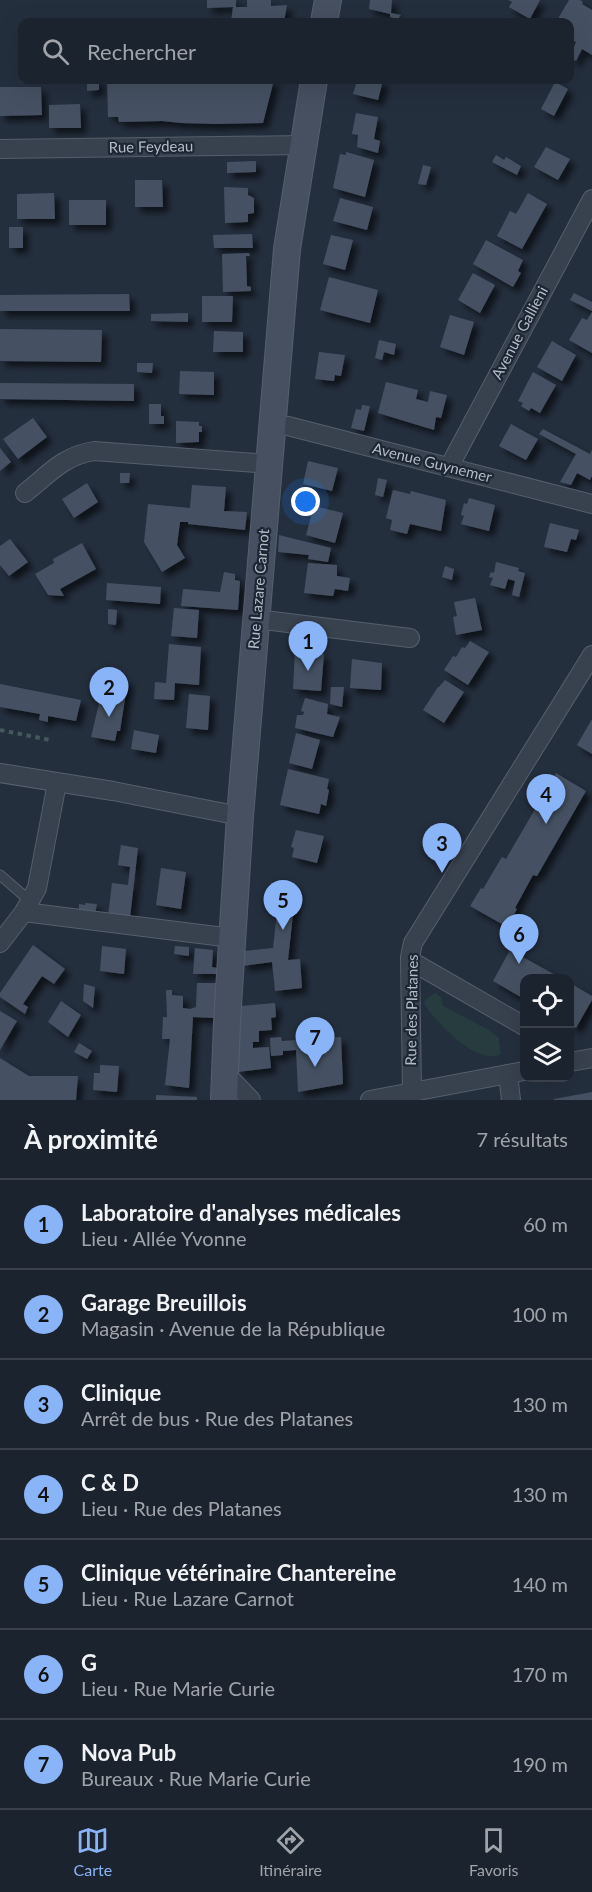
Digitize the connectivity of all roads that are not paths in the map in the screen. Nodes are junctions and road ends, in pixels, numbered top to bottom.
1 (328, 0) edge
2 (325, 18) edge
3 (313, 84) edge
4 (303, 145) junction
5 (0, 149) edge
6 (592, 199) edge
7 (272, 425) junction
8 (269, 464) junction
9 (449, 467) junction
10 (25, 493) dead end
11 (592, 504) edge
12 (256, 619) junction
13 (410, 638) dead end
14 (592, 655) edge
15 (0, 773) edge
16 (57, 783) junction
17 (240, 816) junction
18 (0, 875) edge
19 (27, 906) junction
20 (232, 938) junction
21 (0, 943) edge
22 (418, 965) dead end
23 (520, 1023) edge
24 (225, 1072) junction
25 (517, 1072) edge
26 (412, 1092) junction
27 (224, 1100) edge
28 (251, 1100) edge
29 (370, 1100) edge
30 (511, 1100) edge

1 - 2 street
3 - 4 street, Rue Lazare Carnot
4 - 5 street, Rue Feydeau
4 - 7 street, Rue Lazare Carnot
6 - 9 street, Avenue Gallieni
7 - 8 street, Rue Lazare Carnot
7 - 9 street, Avenue Guynemer
8 - 10 street
8 - 12 street, Rue Lazare Carnot
9 - 11 street, Avenue Guynemer
12 - 13 street
12 - 17 street, Rue Lazare Carnot
14 - 26 street, Rue des Platanes
15 - 16 street
16 - 17 street
16 - 19 street
17 - 20 street, Rue Lazare Carnot
18 - 19 lane
19 - 20 street
19 - 21 street
20 - 24 street, Rue Lazare Carnot
22 - 23 street
24 - 27 street, Rue Lazare Carnot
24 - 28 street
25 - 26 street
25 - 30 street
26 - 29 street

